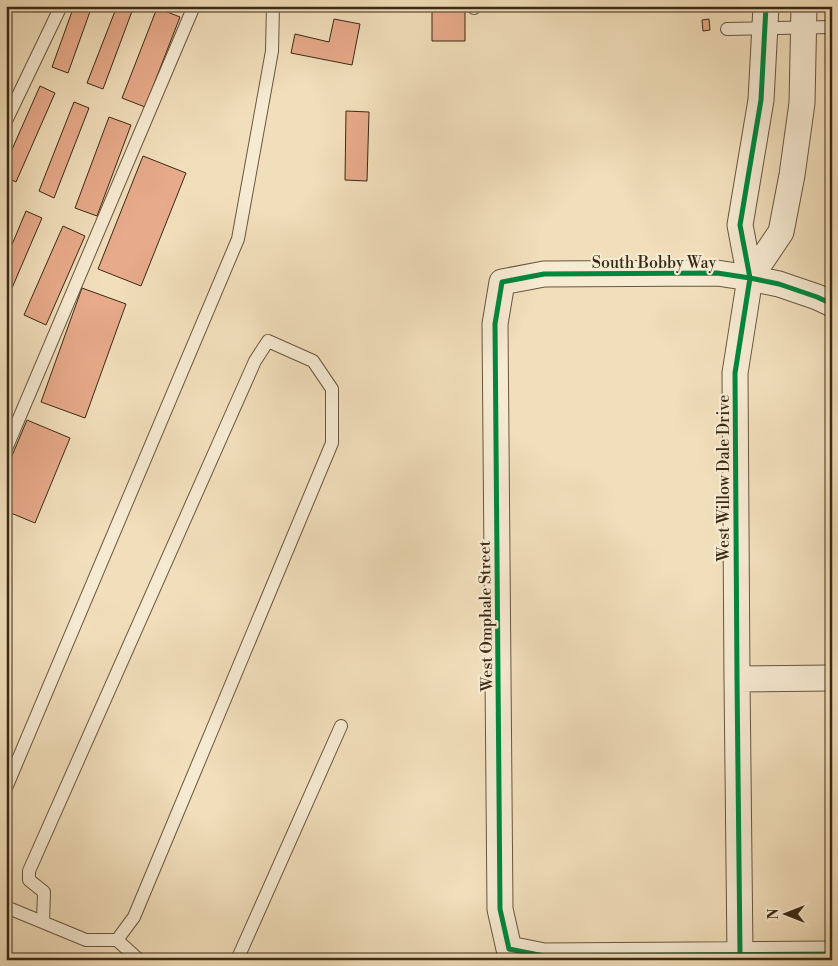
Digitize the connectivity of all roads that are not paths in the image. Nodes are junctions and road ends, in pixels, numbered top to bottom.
1 (62, 6) edge
2 (194, 6) edge
3 (273, 6) edge
4 (804, 17) edge
5 (766, 18) edge
6 (832, 27) edge
7 (727, 28) dead end
8 (6, 121) edge
9 (750, 278) junction
10 (502, 282) joint
11 (832, 304) edge
12 (6, 449) edge
13 (832, 678) edge
14 (737, 679) junction
15 (341, 726) dead end
16 (6, 788) edge
17 (6, 907) edge
18 (43, 922) junction
19 (117, 940) junction
20 (740, 954) junction
21 (832, 954) edge
22 (139, 960) edge
23 (237, 960) edge

1 - 8 lane
2 - 12 lane
3 - 16 lane
4 - 5 lane
4 - 6 lane
4 - 9 street, West Willow Dale Drive
5 - 7 lane
5 - 9 street, West Willow Dale Drive
9 - 10 street, South Bobby Way
9 - 11 street, South Bobby Way
9 - 14 street, West Willow Dale Drive
10 - 20 street, West Omphale Street
13 - 14 street
14 - 20 street, West Willow Dale Drive
15 - 23 lane
17 - 18 lane
18 - 19 lane
18 - 19 lane
19 - 22 lane
20 - 21 street

